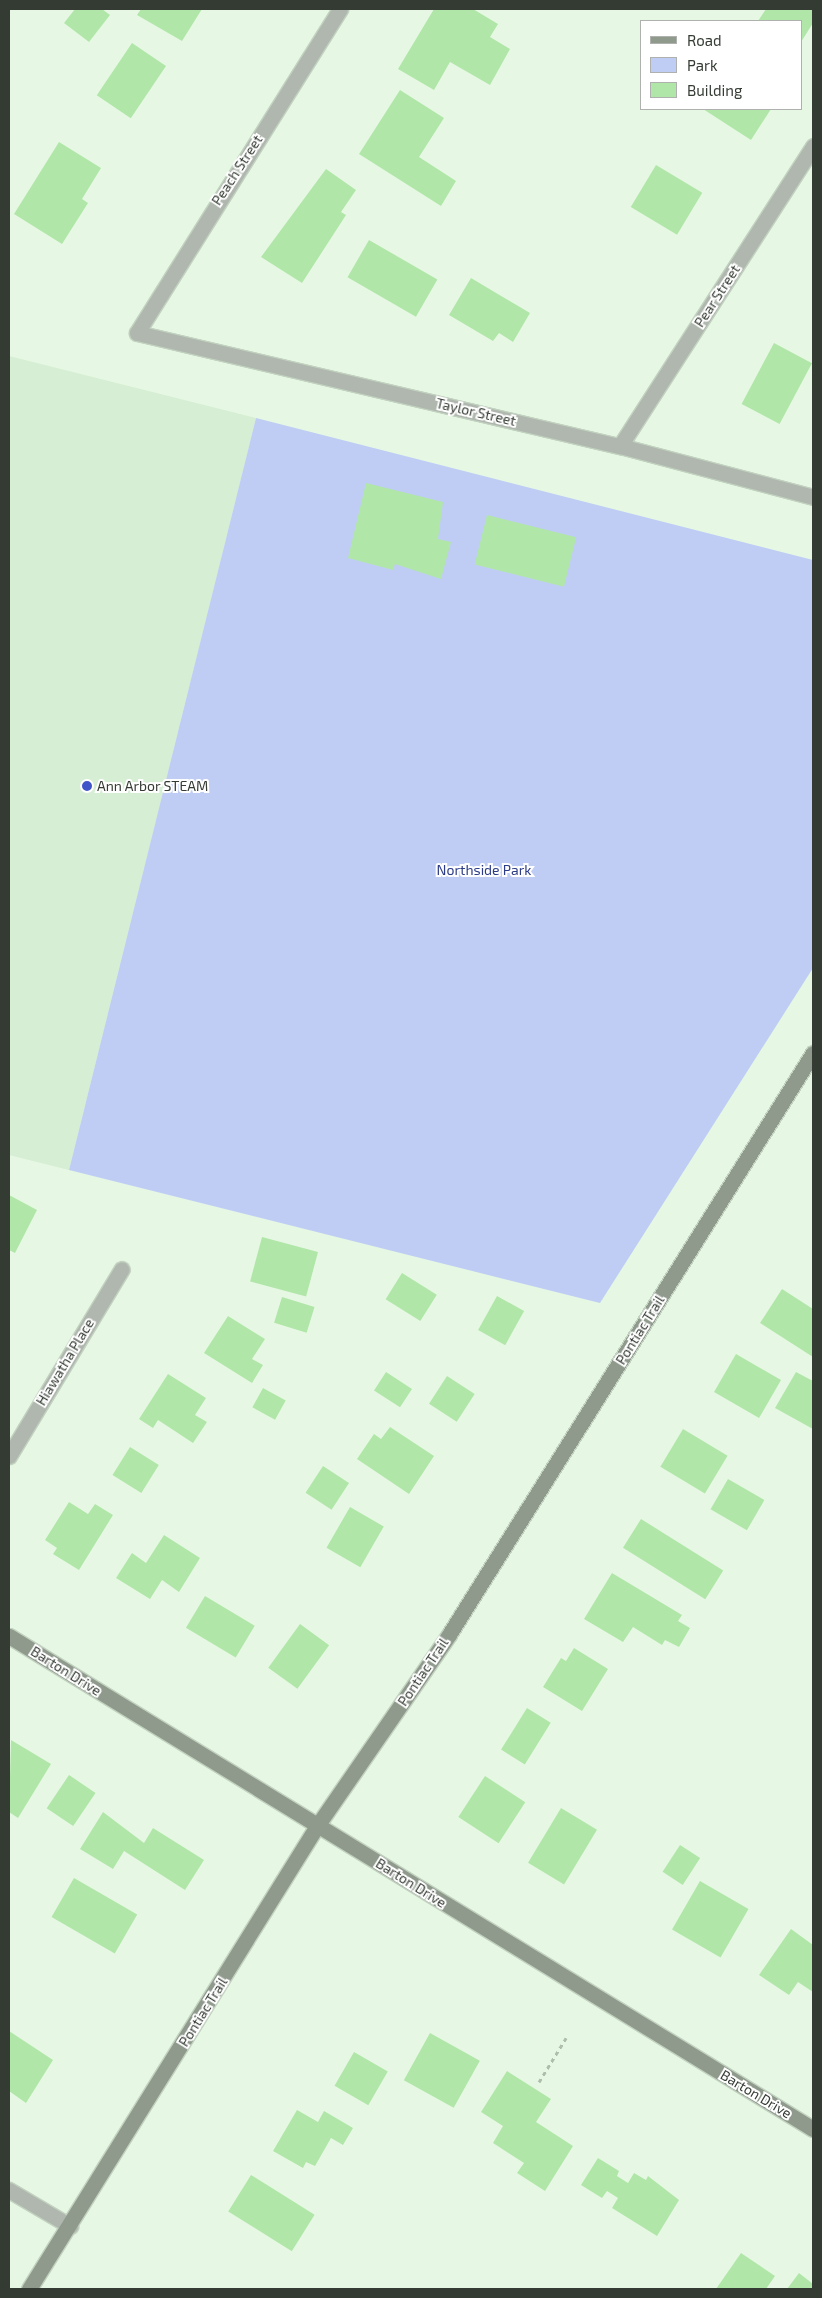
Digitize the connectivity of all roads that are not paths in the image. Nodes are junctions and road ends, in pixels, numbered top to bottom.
1 (340, 9) edge
2 (813, 146) edge
3 (137, 333) joint
4 (620, 446) junction
5 (813, 497) edge
6 (813, 1053) edge
7 (122, 1269) dead end
8 (9, 1456) edge
9 (9, 1636) edge
10 (317, 1826) junction
11 (813, 2129) edge
12 (9, 2190) edge
13 (70, 2226) junction
14 (29, 2289) edge

1 - 3 street, Peach Street
2 - 4 street, Pear Street
3 - 4 street, Taylor Street
4 - 5 street, Taylor Street
6 - 10 main road, Pontiac Trail
7 - 8 street, Hiawatha Place
9 - 10 main road, Barton Drive
10 - 11 main road, Barton Drive
10 - 13 main road, Pontiac Trail
12 - 13 street
13 - 14 main road, Pontiac Trail

